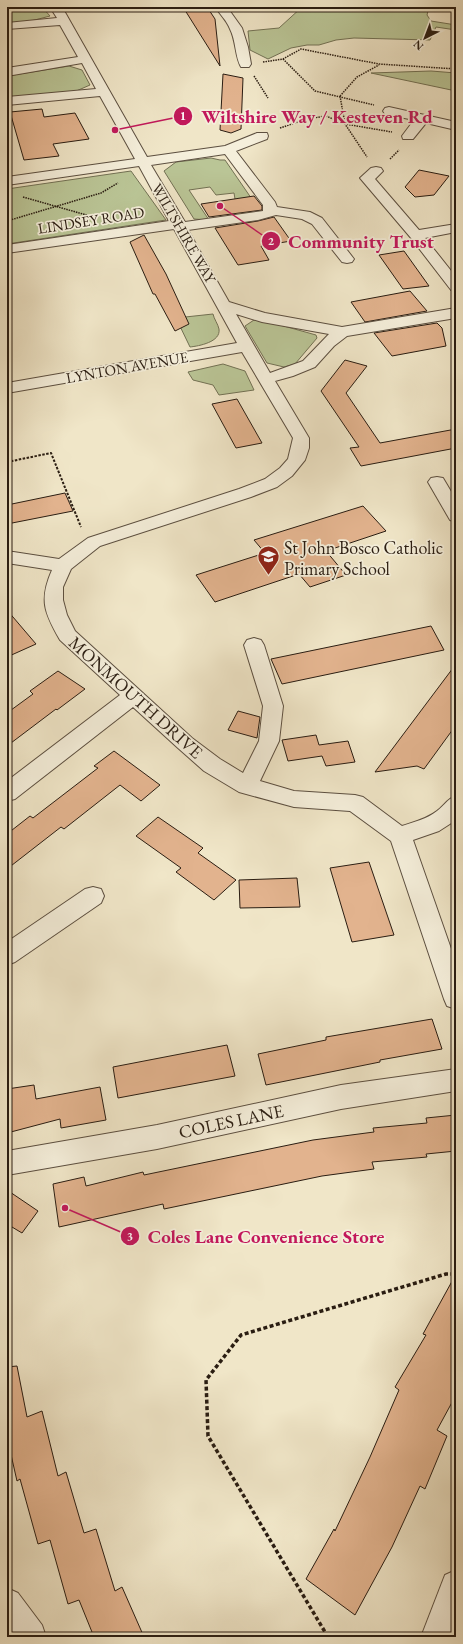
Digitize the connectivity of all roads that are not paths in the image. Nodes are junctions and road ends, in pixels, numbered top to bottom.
1 (56, 7) edge
2 (221, 7) edge
3 (64, 21) junction
4 (7, 26) edge
5 (86, 59) junction
6 (245, 64) road end
7 (7, 72) edge
8 (104, 92) junction
9 (7, 100) edge
10 (389, 111) road end
11 (423, 118) junction
12 (456, 126) edge
13 (262, 136) road end
14 (408, 136) road end
15 (228, 150) junction
16 (143, 162) junction
17 (376, 171) road end
18 (7, 181) edge
19 (270, 210) junction
20 (180, 225) junction
21 (456, 228) edge
22 (416, 235) junction
23 (7, 249) edge
24 (347, 260) dead end
25 (456, 287) edge
26 (224, 305) junction
27 (456, 313) edge
28 (342, 332) junction
29 (247, 346) junction
30 (265, 379) junction
31 (7, 388) edge
32 (296, 460) joint
33 (437, 482) dead end
34 (456, 516) edge
35 (7, 557) edge
36 (63, 566) junction
37 (254, 645) dead end
38 (133, 696) junction
39 (247, 786) junction
40 (7, 793) edge
41 (456, 804) edge
42 (399, 835) junction
43 (93, 896) dead end
44 (7, 955) edge
45 (456, 1000) edge
46 (456, 1080) edge
47 (7, 1162) edge
48 (456, 1586) edge
49 (7, 1604) edge
50 (7, 1622) edge
51 (11, 1637) edge
52 (30, 1637) edge
53 (437, 1637) edge

1 - 3 street, WILTSHIRE WAY
2 - 6 street
3 - 4 street
3 - 5 street, WILTSHIRE WAY
5 - 7 street
5 - 8 street, WILTSHIRE WAY
8 - 9 street
8 - 16 street, WILTSHIRE WAY
10 - 11 street
11 - 12 street
11 - 14 street
13 - 15 street
15 - 16 street
15 - 19 street
16 - 18 street
16 - 20 street, WILTSHIRE WAY
17 - 22 street
19 - 20 street, LINDSEY ROAD
19 - 24 street
20 - 23 street, LINDSEY ROAD
20 - 26 street, WILTSHIRE WAY
21 - 22 street
22 - 25 street
26 - 28 street
26 - 29 street, WILTSHIRE WAY
27 - 28 street
28 - 30 street
29 - 30 street, WILTSHIRE WAY
29 - 31 street, LYNTON AVENUE
30 - 32 street, WILTSHIRE WAY
32 - 36 street, MONMOUTH DRIVE
33 - 34 street
35 - 36 street
36 - 38 street, MONMOUTH DRIVE
37 - 39 street
38 - 39 street, MONMOUTH DRIVE
38 - 40 street
39 - 42 street, MONMOUTH DRIVE
41 - 42 street
42 - 45 street
43 - 44 street
46 - 47 street, COLES LANE
48 - 53 street
49 - 52 street
50 - 51 street

